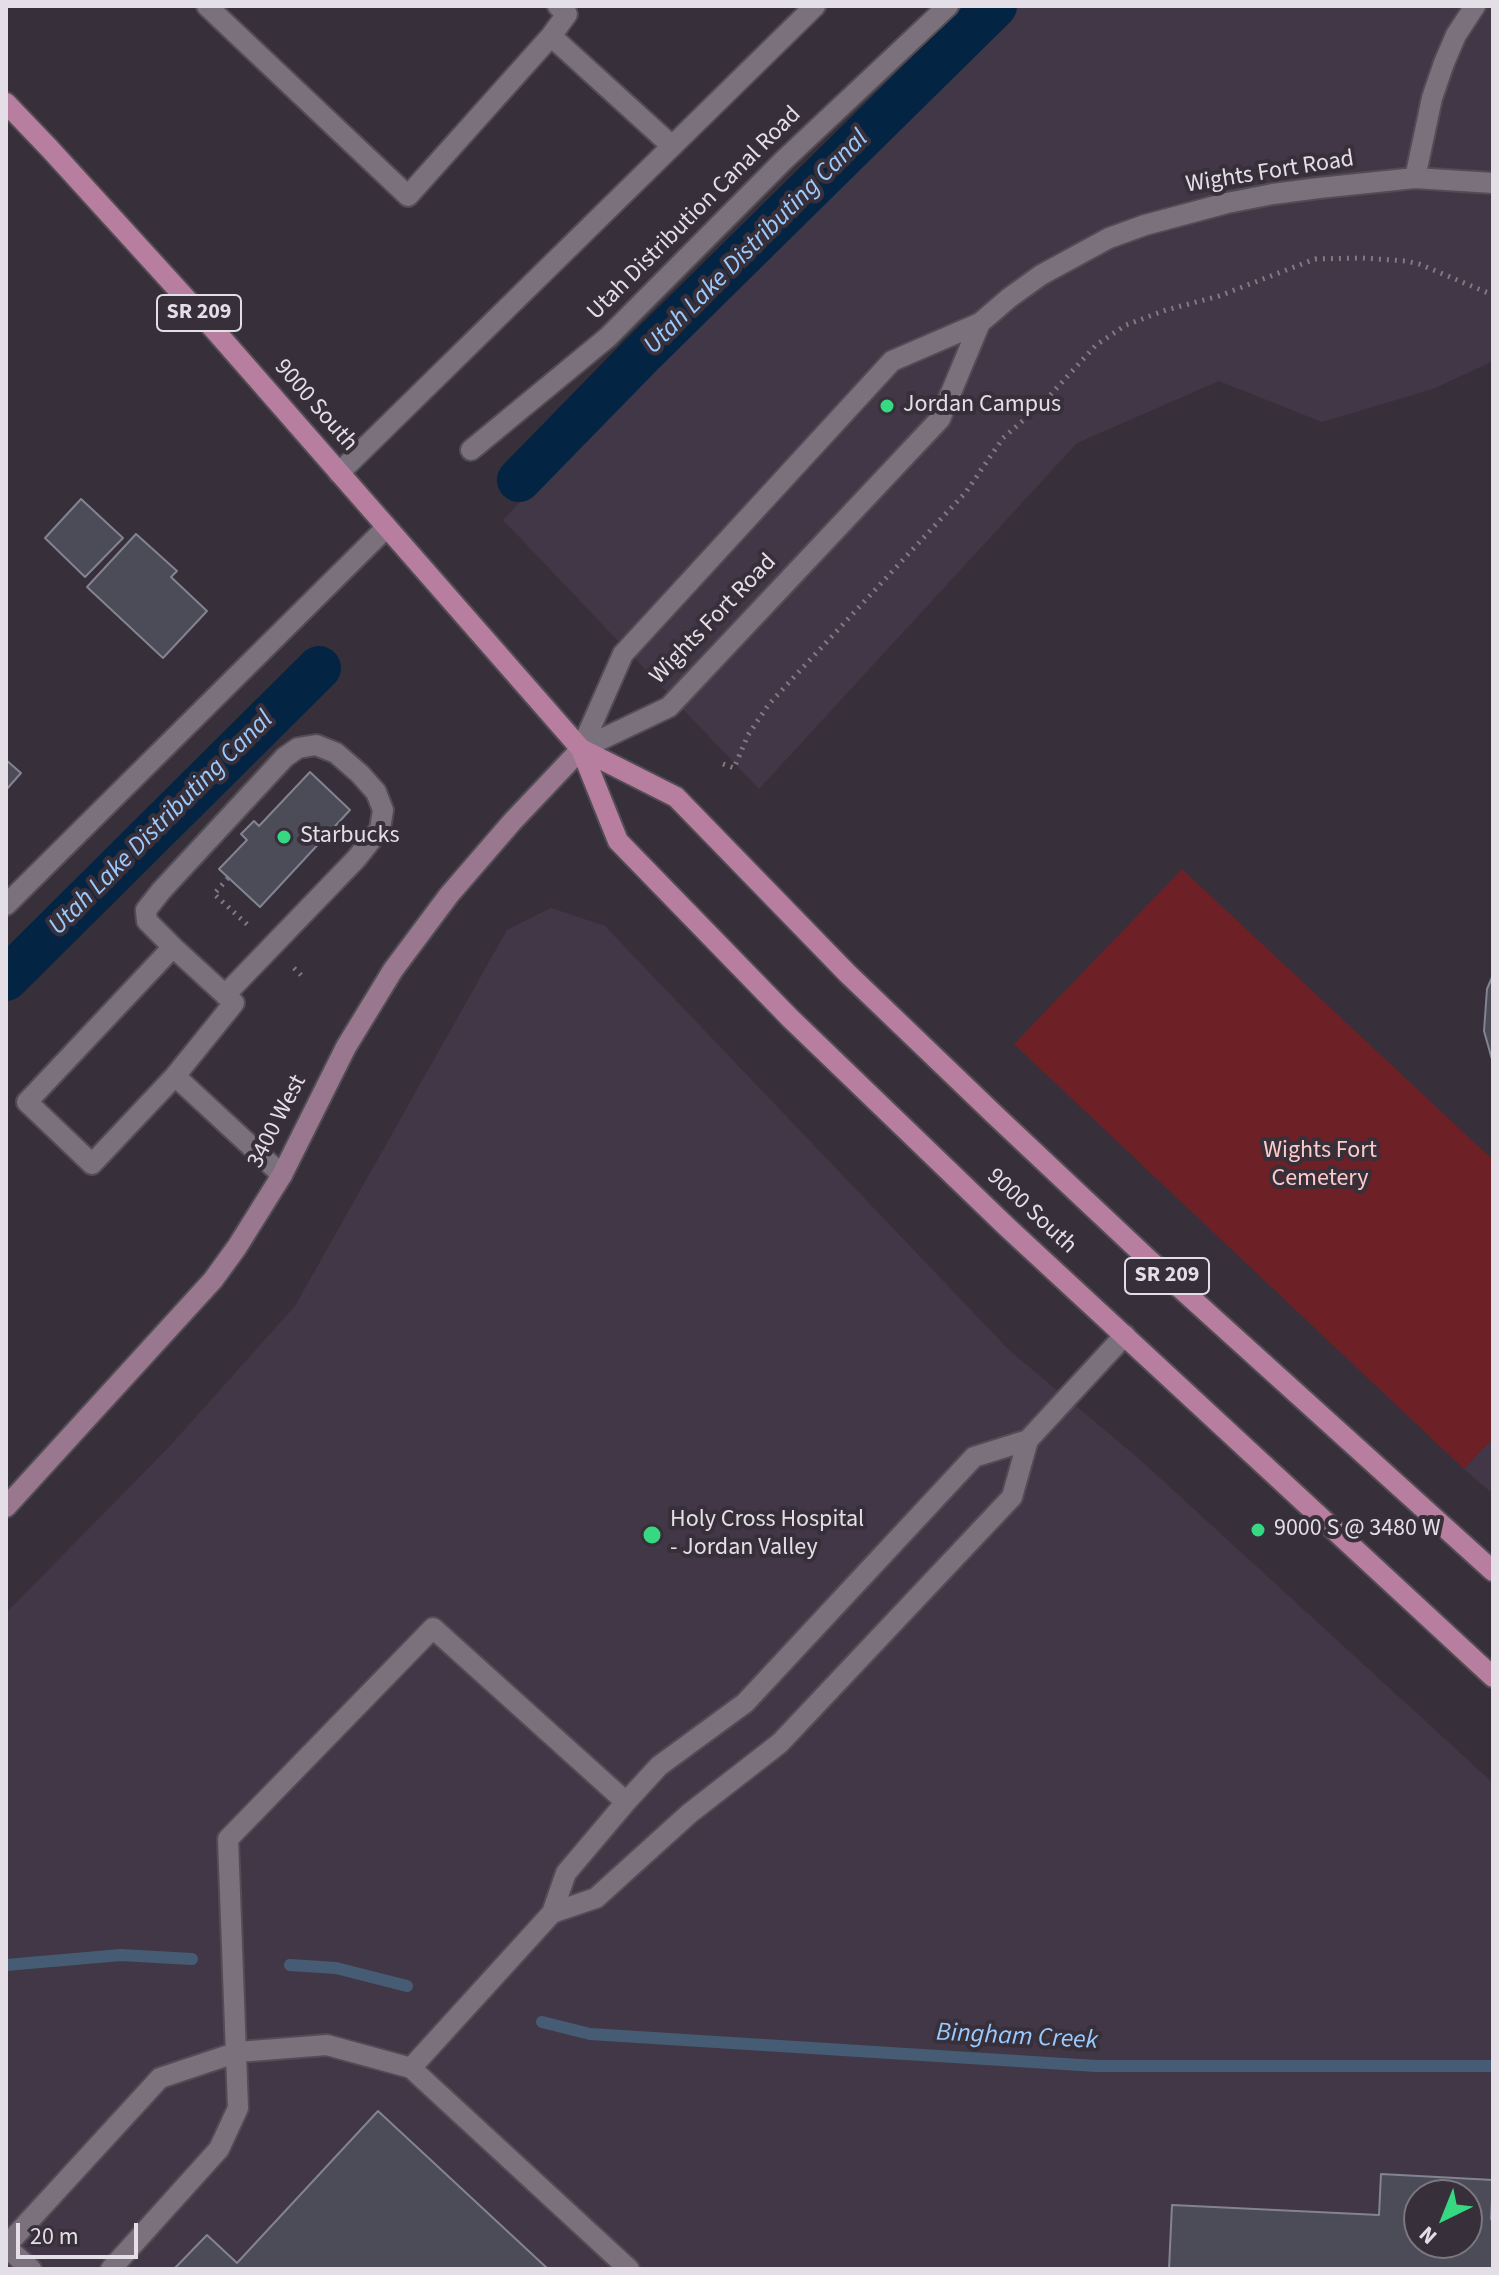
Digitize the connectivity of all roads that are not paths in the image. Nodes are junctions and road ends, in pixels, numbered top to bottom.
1 (207, 6) edge
2 (558, 6) edge
3 (815, 6) edge
4 (948, 6) edge
5 (1475, 6) edge
6 (551, 36) junction
7 (6, 103) edge
8 (672, 146) junction
9 (1415, 178) junction
10 (1493, 183) edge
11 (980, 323) junction
12 (471, 450) dead end
13 (339, 473) junction
14 (386, 528) junction
15 (581, 749) junction
16 (6, 905) edge
17 (173, 947) junction
18 (225, 995) junction
19 (175, 1076) junction
20 (282, 1175) junction
21 (1125, 1335) junction
22 (1028, 1440) junction
23 (6, 1507) edge
24 (1493, 1571) edge
25 (1493, 1677) edge
26 (626, 1802) junction
27 (552, 1913) junction
28 (238, 2052) junction
29 (411, 2068) junction
30 (6, 2247) edge
31 (31, 2269) edge
32 (111, 2269) edge
33 (629, 2269) edge

1 - 6 lane
2 - 6 lane
3 - 8 lane
4 - 12 lane, Utah Distribution Canal Road
5 - 9 lane
6 - 8 lane
7 - 13 main road, 9000 South / SR 209
8 - 13 lane
9 - 10 lane, Wights Fort Road
9 - 11 lane, Wights Fort Road
11 - 15 lane, Wights Fort Road
11 - 15 lane, Wights Fort Road
13 - 14 main road, 9000 South / SR 209
14 - 15 main road, 9000 South / SR 209
14 - 16 lane
15 - 20 street, 3400 West
15 - 21 main road, 9000 South / SR 209
15 - 24 main road, 9000 South / SR 209
17 - 18 lane
17 - 18 lane
17 - 19 lane
18 - 19 lane
19 - 20 lane
20 - 23 street, 3400 West
21 - 22 lane
21 - 25 main road, 9000 South / SR 209
22 - 26 lane
22 - 27 lane
26 - 27 lane
26 - 28 lane
27 - 29 lane
28 - 29 lane
28 - 30 lane
28 - 32 lane
29 - 33 lane
30 - 31 lane

